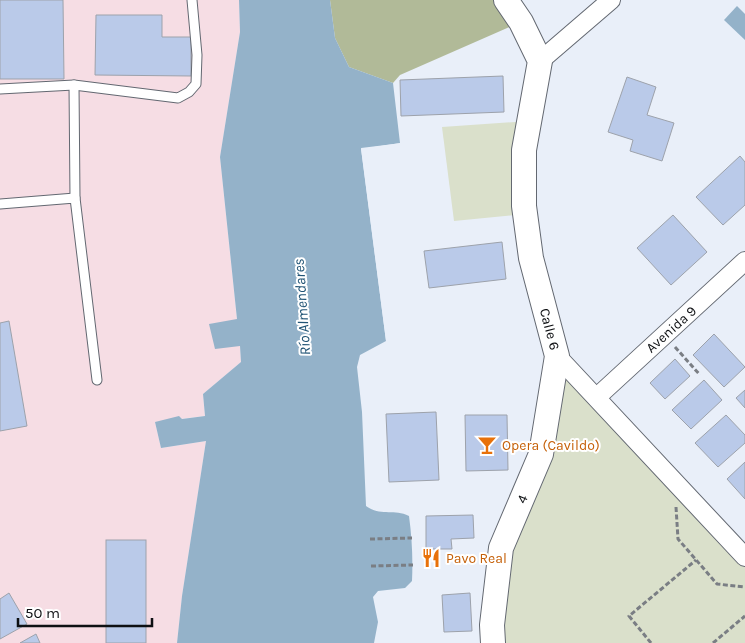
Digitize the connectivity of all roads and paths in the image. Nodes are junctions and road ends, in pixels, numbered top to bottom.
1 (192, 0) edge
2 (506, 0) edge
3 (611, 0) edge
4 (540, 61) junction
5 (74, 85) junction
6 (0, 88) edge
7 (75, 198) junction
8 (0, 204) edge
9 (745, 262) edge
10 (665, 335) junction
11 (557, 356) junction
12 (700, 375) dead end
13 (96, 380) dead end
14 (596, 397) junction
15 (674, 481) junction
16 (412, 538) dead end
17 (370, 539) dead end
18 (745, 557) edge
19 (696, 560) junction
20 (413, 565) dead end
21 (371, 566) dead end
22 (745, 587) edge
23 (745, 616) edge
24 (493, 643) edge
25 (651, 643) edge
26 (713, 643) edge

1 - 5 lane
2 - 4 street
3 - 4 street
4 - 11 street, Calle 6
5 - 6 lane
5 - 7 lane
7 - 8 lane
7 - 13 lane
9 - 10 street, Avenida 9
10 - 12 path
10 - 14 street, Avenida 9
11 - 14 street, Calle 6
11 - 24 street, 4
14 - 15 street, Calle 6
15 - 18 street, Calle 6
15 - 19 path
16 - 17 path
19 - 22 path
19 - 25 path
20 - 21 path
23 - 26 path

